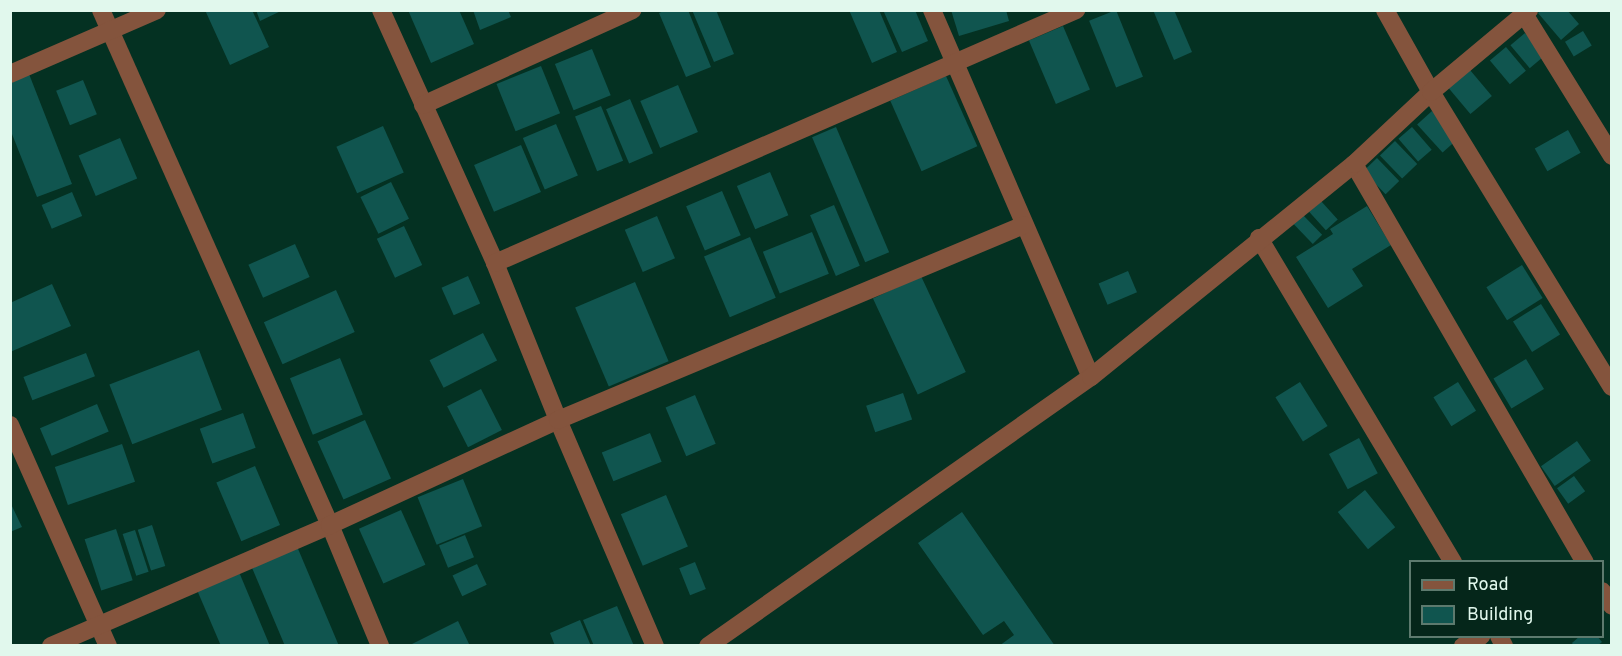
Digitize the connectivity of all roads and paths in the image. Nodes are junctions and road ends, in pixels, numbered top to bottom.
1 (101, 10) edge
2 (157, 10) edge
3 (381, 10) edge
4 (632, 10) edge
5 (932, 10) edge
6 (1076, 10) edge
7 (1385, 10) edge
8 (1527, 12) edge
9 (110, 31) junction
10 (954, 63) junction
11 (10, 74) edge
12 (1431, 92) junction
13 (423, 105) junction
14 (1611, 156) edge
15 (1354, 164) junction
16 (1024, 225) junction
17 (1259, 238) junction
18 (495, 263) junction
19 (1091, 377) junction
20 (1611, 387) edge
21 (558, 420) junction
22 (10, 425) edge
23 (330, 525) junction
24 (1453, 560) edge
25 (1584, 560) edge
26 (99, 625) junction
27 (1477, 638) edge
28 (51, 645) edge
29 (108, 645) edge
30 (380, 645) edge
31 (655, 645) edge
32 (708, 645) edge
33 (1463, 645) edge

1 - 9 street
2 - 9 street
3 - 13 street
4 - 13 street
5 - 10 street
6 - 10 street
7 - 12 street
8 - 12 street
8 - 14 street
9 - 11 street
9 - 23 street
10 - 16 street
10 - 18 street
12 - 15 street
12 - 20 street
13 - 18 street
15 - 17 street
15 - 25 street
16 - 19 street
16 - 21 street
17 - 19 street
17 - 24 street
18 - 21 street
19 - 32 street
21 - 23 street
21 - 31 street
22 - 26 street
23 - 26 street
23 - 30 street
26 - 28 street
26 - 29 street
27 - 33 street

